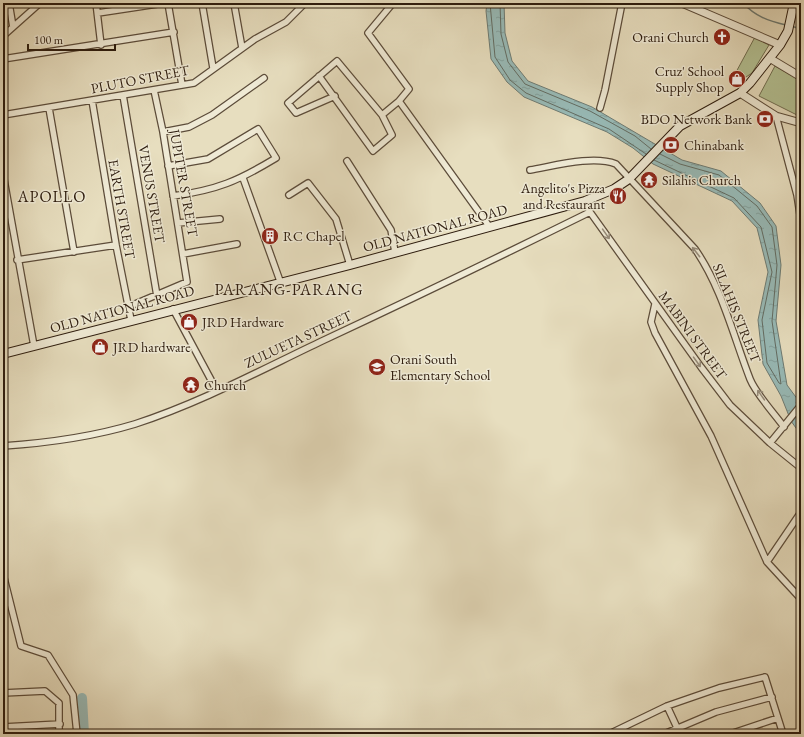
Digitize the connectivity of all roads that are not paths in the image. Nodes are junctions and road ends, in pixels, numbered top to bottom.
1 (9, 3) edge
2 (40, 3) edge
3 (96, 3) edge
4 (164, 3) edge
5 (168, 3) edge
6 (202, 3) edge
7 (234, 3) edge
8 (305, 3) edge
9 (393, 3) edge
10 (622, 3) edge
11 (794, 3) edge
12 (685, 4) edge
13 (98, 13) junction
14 (13, 27) junction
15 (174, 32) junction
16 (3, 36) edge
17 (101, 45) junction
18 (780, 45) junction
19 (242, 48) junction
20 (771, 58) junction
21 (3, 59) edge
22 (213, 68) junction
23 (319, 76) junction
24 (801, 77) edge
25 (264, 78) dead end
26 (182, 86) junction
27 (154, 90) junction
28 (740, 93) junction
29 (123, 95) junction
30 (335, 96) junction
31 (92, 100) junction
32 (399, 101) junction
33 (50, 108) junction
34 (600, 108) dead end
35 (382, 115) junction
36 (3, 116) edge
37 (776, 116) junction
38 (801, 123) edge
39 (163, 132) junction
40 (347, 161) dead end
41 (168, 166) junction
42 (530, 170) dead end
43 (3, 174) edge
44 (243, 178) junction
45 (629, 179) junction
46 (5, 192) edge
47 (289, 195) dead end
48 (173, 196) junction
49 (585, 201) junction
50 (590, 212) junction
51 (220, 219) dead end
52 (801, 221) edge
53 (178, 223) junction
54 (489, 226) junction
55 (237, 244) dead end
56 (116, 245) junction
57 (74, 252) junction
58 (395, 252) junction
59 (183, 254) junction
60 (17, 260) junction
61 (350, 265) junction
62 (280, 282) junction
63 (157, 296) junction
64 (655, 304) junction
65 (128, 307) junction
66 (173, 310) junction
67 (131, 320) junction
68 (34, 346) junction
69 (3, 354) edge
70 (217, 391) junction
71 (801, 405) edge
72 (784, 427) junction
73 (770, 443) junction
74 (3, 446) edge
75 (801, 468) edge
76 (801, 512) edge
77 (767, 562) junction
78 (3, 574) edge
79 (5, 592) edge
80 (801, 598) edge
81 (3, 693) edge
82 (772, 697) junction
83 (667, 706) junction
84 (778, 718) junction
85 (60, 724) junction
86 (3, 727) edge
87 (677, 728) junction
88 (59, 734) edge
89 (77, 734) edge
90 (609, 734) edge
91 (664, 734) edge
92 (680, 734) edge
93 (730, 734) edge
94 (783, 734) edge

1 - 14 street
2 - 14 street
3 - 13 street
4 - 13 street
5 - 15 street
6 - 22 street
7 - 19 street
8 - 19 street, PLUTO STREET
9 - 32 street
10 - 34 street
11 - 18 main road, OLD NATIONAL ROAD
12 - 18 street
13 - 17 street
14 - 16 street
15 - 17 street
15 - 26 street
17 - 21 street
18 - 20 main road, OLD NATIONAL ROAD
19 - 22 street, PLUTO STREET
20 - 24 street
20 - 28 main road, OLD NATIONAL ROAD
22 - 26 street, PLUTO STREET
23 - 30 street
23 - 30 street
23 - 35 street
25 - 39 street
26 - 27 street, PLUTO STREET
27 - 29 street, PLUTO STREET
27 - 39 street, JUPITER STREET
28 - 37 street
28 - 45 main road, OLD NATIONAL ROAD
29 - 31 street, PLUTO STREET
29 - 63 street, VENUS STREET
30 - 35 street
31 - 33 street, PLUTO STREET
31 - 56 street, EARTH STREET
32 - 35 street
32 - 54 street
33 - 36 street, PLUTO STREET
33 - 57 street
37 - 38 street
37 - 52 street
39 - 41 street, JUPITER STREET
40 - 58 street
41 - 44 street
41 - 48 street, JUPITER STREET
42 - 45 street, SILAHIS STREET
43 - 46 street
44 - 48 street
44 - 62 street
45 - 49 main road, OLD NATIONAL ROAD
72 -> 45 street, SILAHIS STREET
46 - 60 street
47 - 61 street
48 - 53 street, JUPITER STREET
49 - 50 street, MABINI STREET
49 - 54 main road, OLD NATIONAL ROAD
50 -> 64 street, MABINI STREET
50 - 70 street, ZULUETA STREET
51 - 53 street
53 - 59 street, JUPITER STREET
54 - 58 main road, OLD NATIONAL ROAD
55 - 59 street
56 - 57 street
56 - 65 street, EARTH STREET
57 - 60 street
58 - 61 main road, OLD NATIONAL ROAD
59 - 63 street, JUPITER STREET
60 - 68 street
61 - 62 main road, OLD NATIONAL ROAD
62 - 66 main road, OLD NATIONAL ROAD
63 - 65 street
64 -> 73 street, MABINI STREET
64 - 77 street
65 - 67 street, EARTH STREET
66 - 67 main road, OLD NATIONAL ROAD
66 - 70 street
67 - 68 main road, OLD NATIONAL ROAD
68 - 69 main road, OLD NATIONAL ROAD
70 - 74 street, ZULUETA STREET
71 - 72 street
72 - 73 street
73 - 75 street, MABINI STREET
76 - 77 street
77 - 80 street
78 - 79 street
79 - 89 street
81 - 85 street
82 - 83 street
82 - 84 street
82 - 87 street
83 - 87 street
83 - 90 street
84 - 93 street
84 - 94 street
85 - 86 street
85 - 88 street
87 - 91 street
87 - 92 street

